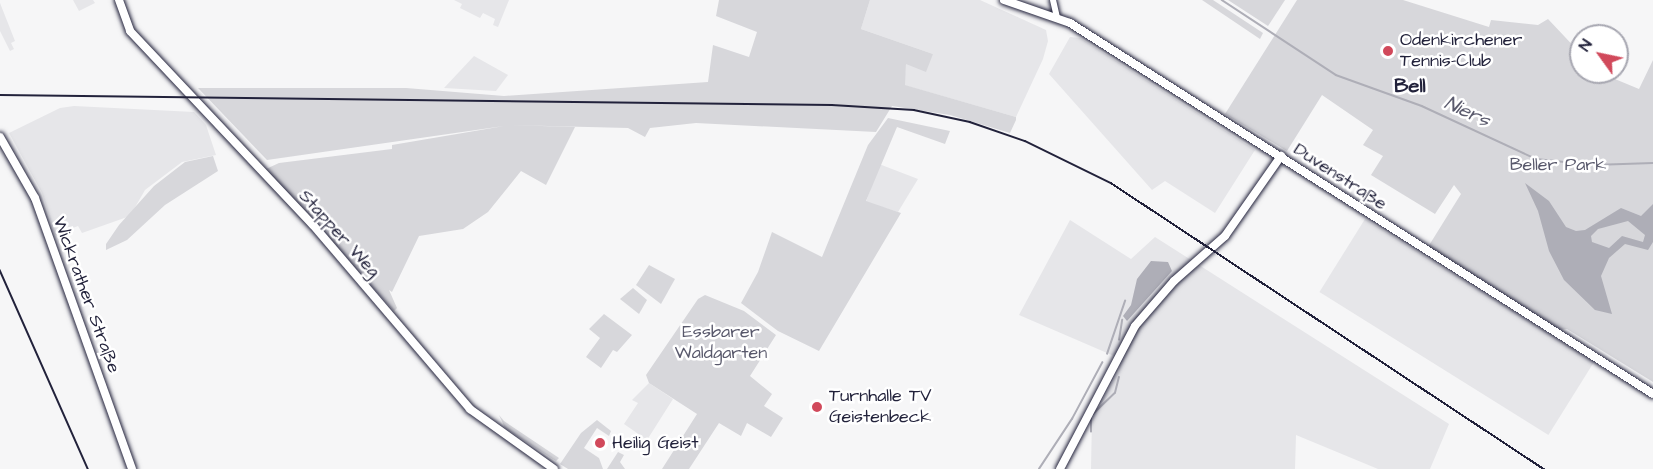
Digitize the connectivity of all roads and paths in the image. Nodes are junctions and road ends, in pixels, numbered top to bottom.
1 (1004, 0) edge
2 (1053, 0) edge
3 (119, 1) edge
4 (1057, 17) junction
5 (0, 137) edge
6 (1281, 156) junction
7 (1653, 394) edge
8 (132, 469) edge
9 (554, 469) edge
10 (1060, 469) edge

1 - 4 main road, Duvenstraße
2 - 4 street
3 - 9 main road, Stapper Weg
4 - 6 main road, Duvenstraße
5 - 8 main road, Wickrather Straße
6 - 7 main road, Duvenstraße
6 - 10 main road

